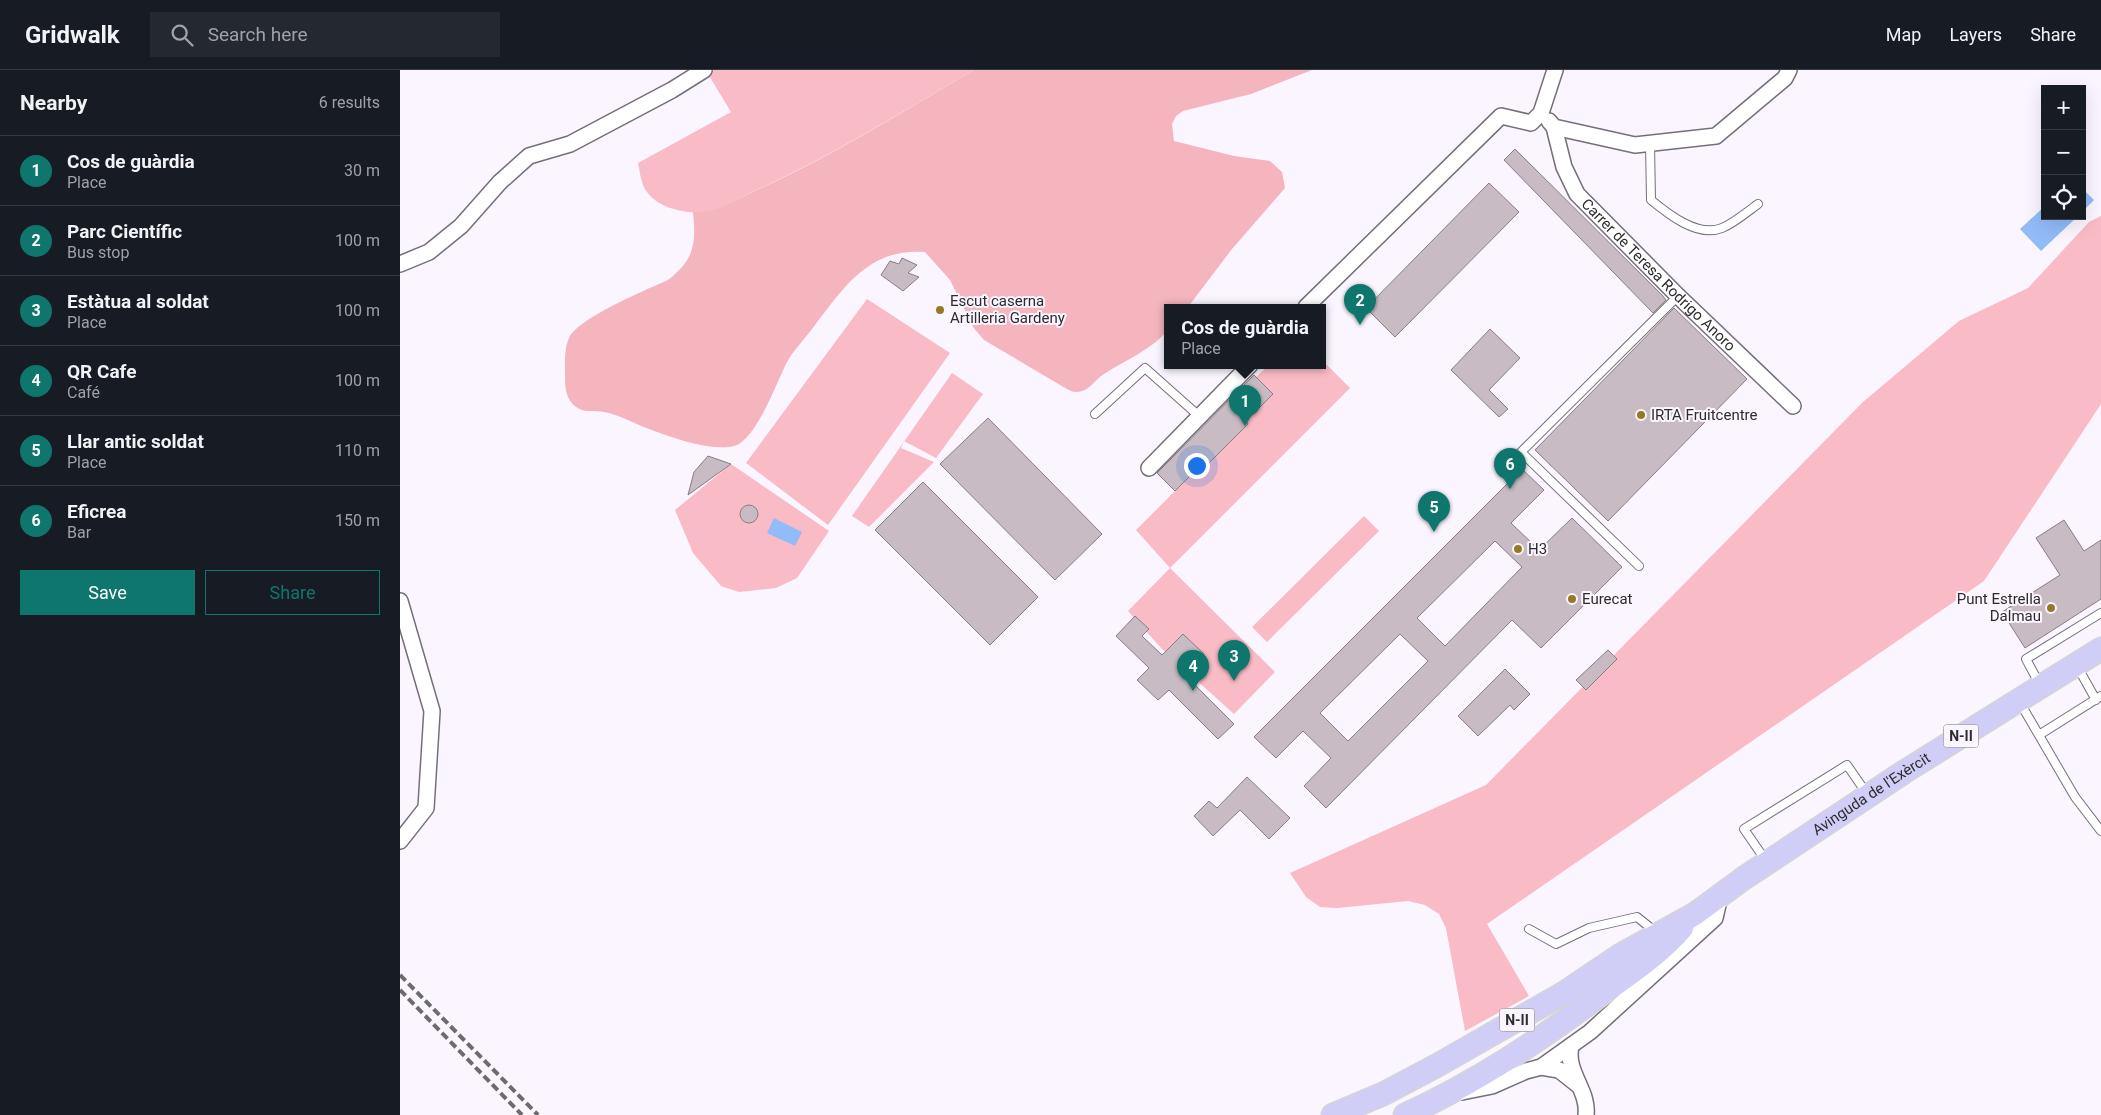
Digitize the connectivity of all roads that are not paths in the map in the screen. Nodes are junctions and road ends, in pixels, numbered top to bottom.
1 (704, 70) edge
2 (1555, 70) edge
3 (1789, 70) edge
4 (1536, 118) junction
5 (1554, 127) junction
6 (1650, 143) junction
7 (1758, 204) dead end
8 (400, 264) edge
9 (1678, 296) junction
10 (1309, 304) edge
11 (1246, 369) edge
12 (1793, 406) dead end
13 (1095, 414) dead end
14 (1199, 416) junction
15 (1149, 468) dead end
16 (1639, 566) dead end
17 (400, 601) edge
18 (2101, 612) edge
19 (2101, 649) edge
20 (2076, 664) junction
21 (2040, 686) junction
22 (2098, 698) edge
23 (2018, 700) junction
24 (2039, 735) junction
25 (1868, 796) junction
26 (2101, 831) edge
27 (400, 841) edge
28 (1767, 863) junction
29 (1720, 896) junction
30 (1695, 914) junction
31 (1529, 929) dead end
32 (1659, 934) junction
33 (1571, 1046) junction
34 (1541, 1066) junction
35 (1578, 1085) junction
36 (1451, 1094) junction
37 (1333, 1115) edge
38 (1406, 1115) edge
39 (1586, 1115) edge

1 - 8 street
2 - 4 street
3 - 6 street
4 - 5 street
4 - 10 street
5 - 6 street
5 - 9 street, Carrer de Teresa Rodrigo Anoro
6 - 7 lane
9 - 12 street, Carrer de Teresa Rodrigo Anoro
9 - 16 lane
11 - 14 street
13 - 14 lane
14 - 15 street
17 - 27 street
18 - 21 lane
19 - 20 main road, Avinguda de l'Exèrcit / N-II
20 - 21 main road, Avinguda de l'Exèrcit / N-II
20 - 22 lane
21 - 23 main road, Avinguda de l'Exèrcit / N-II
22 - 24 lane
23 - 24 lane
23 - 25 main road, Avinguda de l'Exèrcit / N-II
24 - 26 lane
25 - 28 main road, Avinguda de l'Exèrcit / N-II
25 - 28 lane
28 - 29 main road, Avinguda de l'Exèrcit / N-II
29 - 30 main road, Avinguda de l'Exèrcit / N-II
29 - 33 street
30 - 32 main road, Avinguda de l'Exèrcit / N-II
30 - 36 main road, Avinguda de l'Exèrcit / N-II
31 - 32 lane
32 - 37 main road, Avinguda de l'Exèrcit / N-II
33 - 34 street
33 - 35 street
34 - 35 street
34 - 36 street
35 - 39 street
36 - 38 main road, Avinguda de l'Exèrcit / N-II

